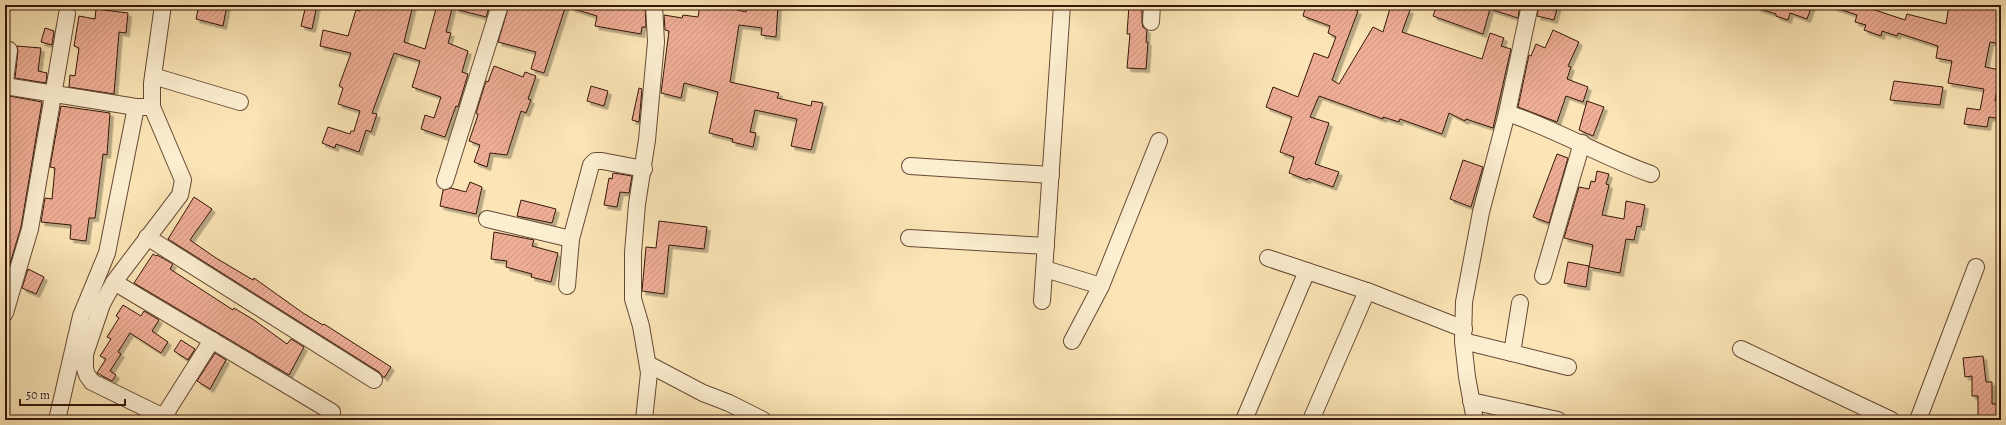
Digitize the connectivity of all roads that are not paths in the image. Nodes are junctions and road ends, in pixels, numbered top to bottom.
1 (163, 5) edge
2 (500, 5) edge
3 (654, 5) edge
4 (1062, 5) edge
5 (1152, 5) edge
6 (1530, 5) edge
7 (67, 14) dead end
8 (1151, 22) dead end
9 (9, 50) dead end
10 (153, 76) junction
11 (5, 81) edge
12 (5, 86) edge
13 (55, 93) junction
14 (240, 102) dead end
15 (144, 107) junction
16 (1507, 112) junction
17 (1159, 141) dead end
18 (1582, 143) junction
19 (910, 166) dead end
20 (644, 169) junction
21 (1051, 174) junction
22 (1651, 174) dead end
23 (445, 182) dead end
24 (487, 219) dead end
25 (147, 237) junction
26 (909, 238) dead end
27 (571, 239) junction
28 (1046, 246) junction
29 (1268, 258) dead end
30 (1976, 267) dead end
31 (1044, 269) junction
32 (1307, 271) junction
33 (1543, 276) dead end
34 (114, 282) junction
35 (567, 286) dead end
36 (1101, 286) junction
37 (1367, 291) junction
38 (1042, 301) dead end
39 (1520, 303) dead end
40 (5, 313) edge
41 (1464, 335) junction
42 (212, 340) junction
43 (1072, 341) dead end
44 (1741, 349) dead end
45 (1512, 353) junction
46 (648, 364) junction
47 (1568, 367) dead end
48 (374, 380) dead end
49 (1471, 401) junction
50 (332, 412) dead end
51 (1864, 415) edge
52 (167, 418) edge
53 (57, 420) edge
54 (644, 420) edge
55 (763, 420) edge
56 (1244, 420) edge
57 (1312, 420) edge
58 (1475, 420) edge
59 (1558, 420) edge
60 (1891, 420) edge
61 (1918, 420) edge

1 - 10 street
2 - 23 street
3 - 20 street
4 - 21 street
5 - 8 street
6 - 16 street
7 - 13 street
9 - 11 street
10 - 14 street
10 - 15 street
12 - 13 street
13 - 15 street
13 - 40 street
15 - 25 street
15 - 53 street
16 - 18 street
16 - 41 street
17 - 36 street
18 - 22 street
18 - 33 street
19 - 21 street
20 - 27 street
20 - 46 street
21 - 28 street
24 - 27 street
25 - 34 street
25 - 48 street
26 - 28 street
27 - 35 street
28 - 31 street
29 - 32 street
30 - 61 street
31 - 36 street
31 - 38 street
32 - 37 street
32 - 56 street
34 - 42 street
34 - 52 street
36 - 43 street
37 - 41 street
37 - 57 street
39 - 45 street
41 - 45 street
41 - 49 street
42 - 50 street
42 - 52 street
44 - 51 street
45 - 47 street
46 - 54 street
46 - 55 street
49 - 58 street
49 - 59 street
51 - 60 street

